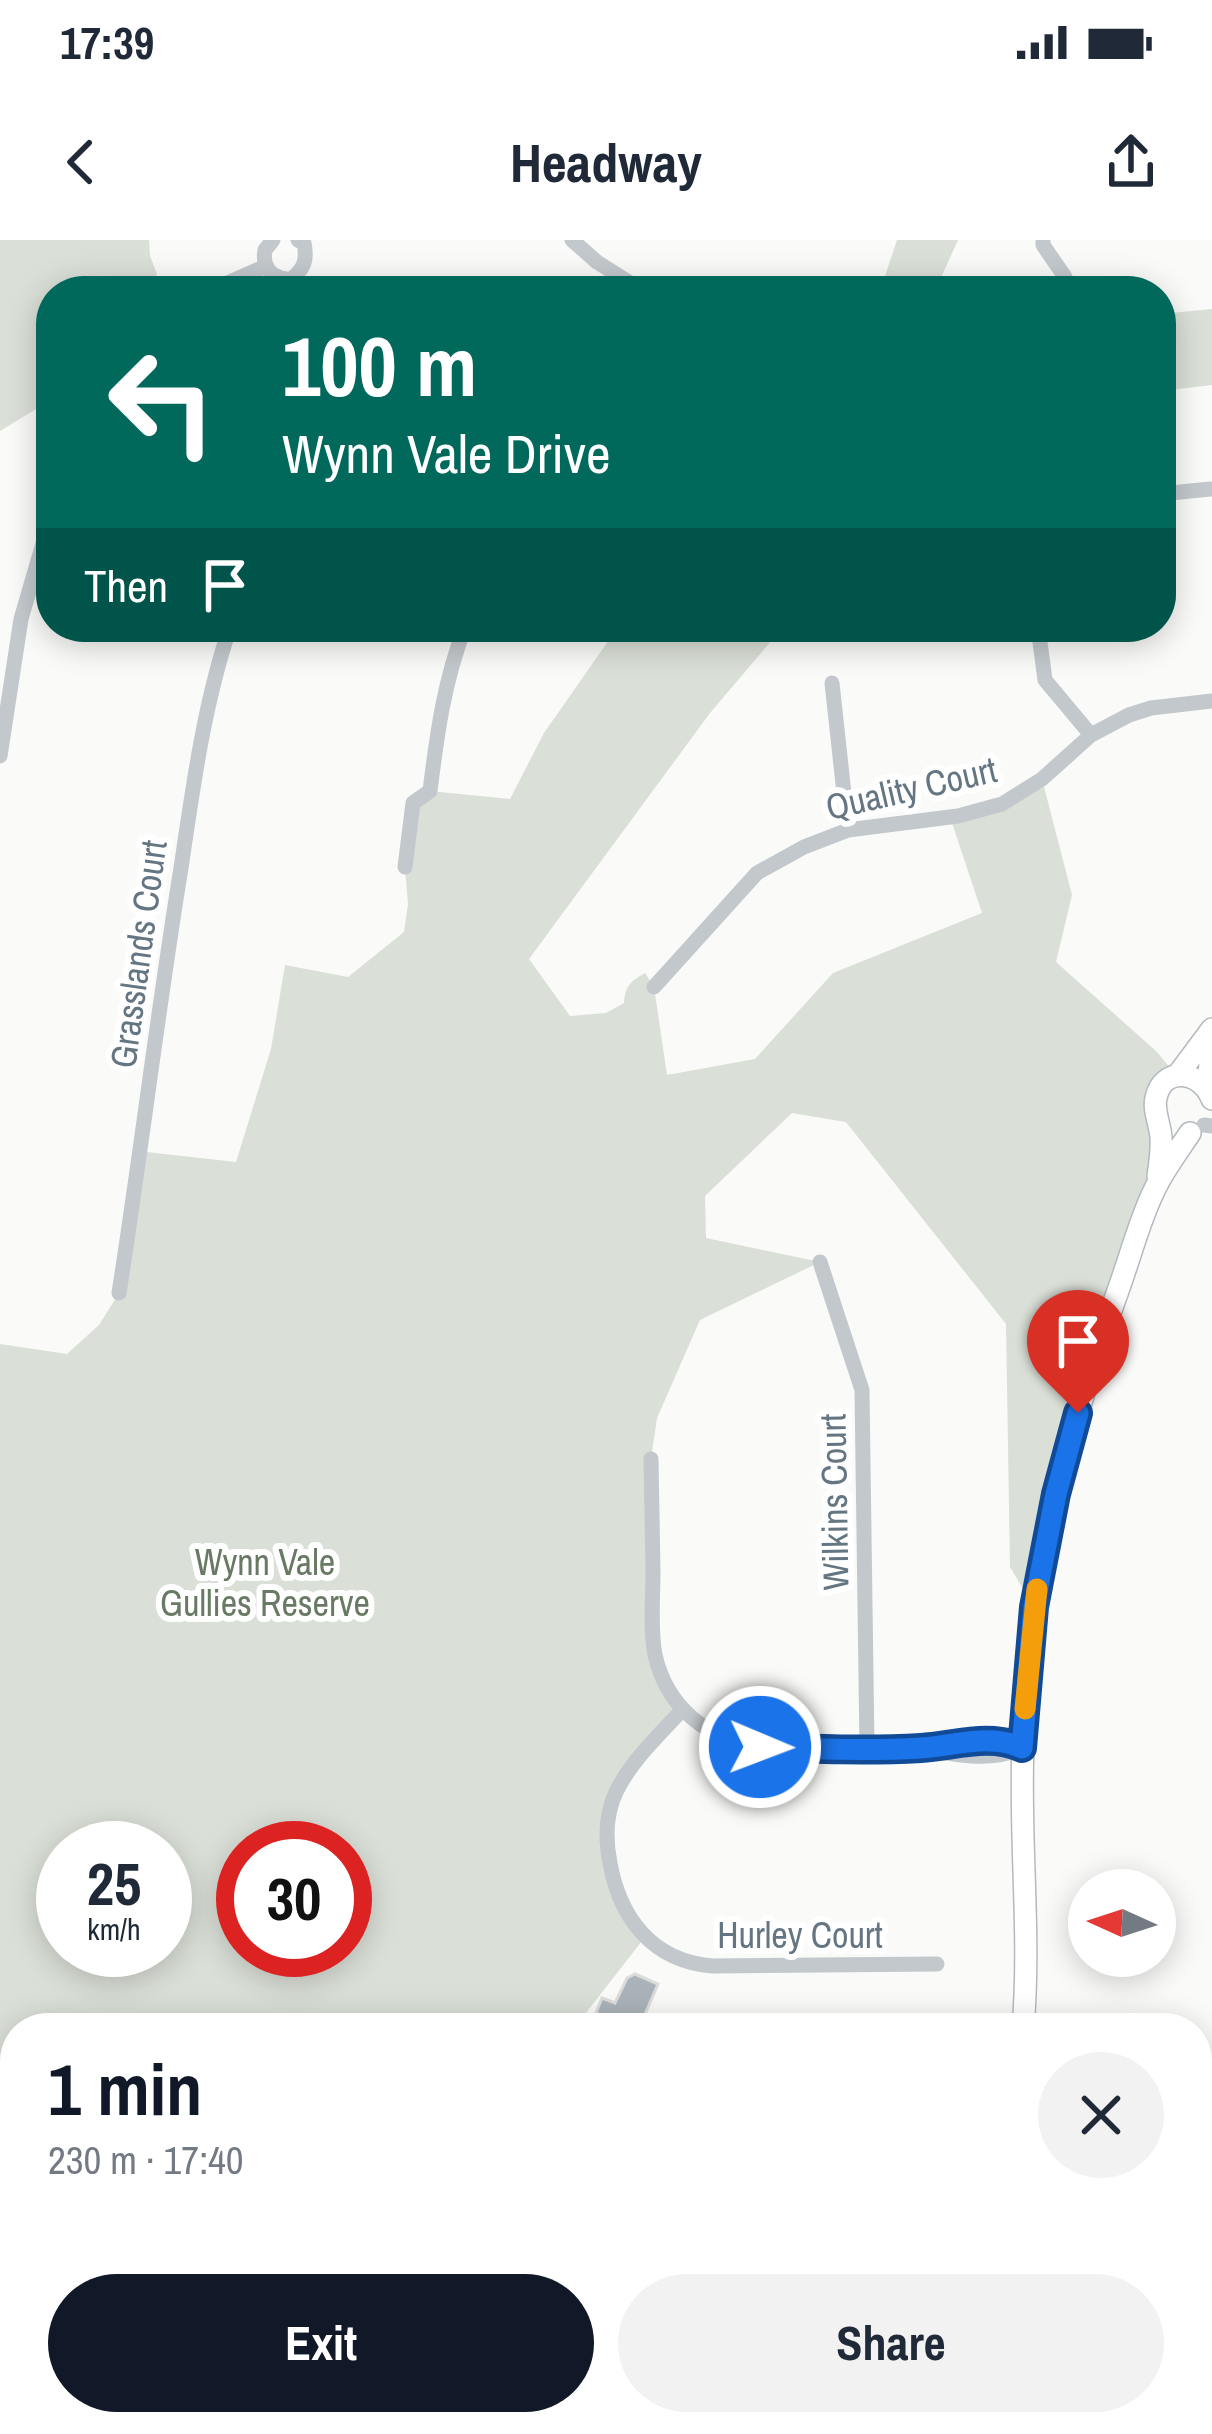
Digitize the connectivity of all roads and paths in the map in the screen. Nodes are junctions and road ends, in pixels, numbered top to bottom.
1 (273, 240) edge
2 (572, 240) edge
3 (1043, 240) edge
4 (303, 241) edge
5 (266, 266) junction
6 (243, 276) edge
7 (278, 276) edge
8 (298, 276) edge
9 (620, 276) edge
10 (1064, 276) edge
11 (1210, 489) edge
12 (1176, 492) edge
13 (36, 568) edge
14 (225, 642) edge
15 (460, 642) edge
16 (1040, 642) edge
17 (832, 683) dead end
18 (1212, 701) edge
19 (1090, 735) junction
20 (0, 756) edge
21 (848, 830) junction
22 (405, 867) dead end
23 (654, 987) dead end
24 (1212, 1029) edge
25 (1212, 1039) edge
26 (1177, 1076) junction
27 (1208, 1110) edge
28 (1159, 1120) junction
29 (1158, 1182) junction
30 (820, 1262) dead end
31 (119, 1293) dead end
32 (651, 1459) dead end
33 (682, 1710) junction
34 (867, 1748) junction
35 (1022, 1748) junction
36 (937, 1964) dead end
37 (1024, 2013) edge

1 - 5 street
2 - 9 street
3 - 10 street
4 - 8 street
5 - 6 street
5 - 7 street
11 - 12 street
13 - 20 street
14 - 31 street, Grasslands Court
15 - 22 street
16 - 19 street
17 - 21 street
18 - 19 street, Quality Court
19 - 21 street, Quality Court
21 - 23 street, Quality Court
24 - 26 main road
25 - 27 main road
26 - 27 main road
26 - 28 main road
27 - 28 main road
27 - 29 main road
28 - 29 main road
29 - 35 main road
30 - 34 street, Wilkins Court
32 - 33 street
33 - 34 street
33 - 36 street, Hurley Court
34 - 35 street
35 - 37 main road

